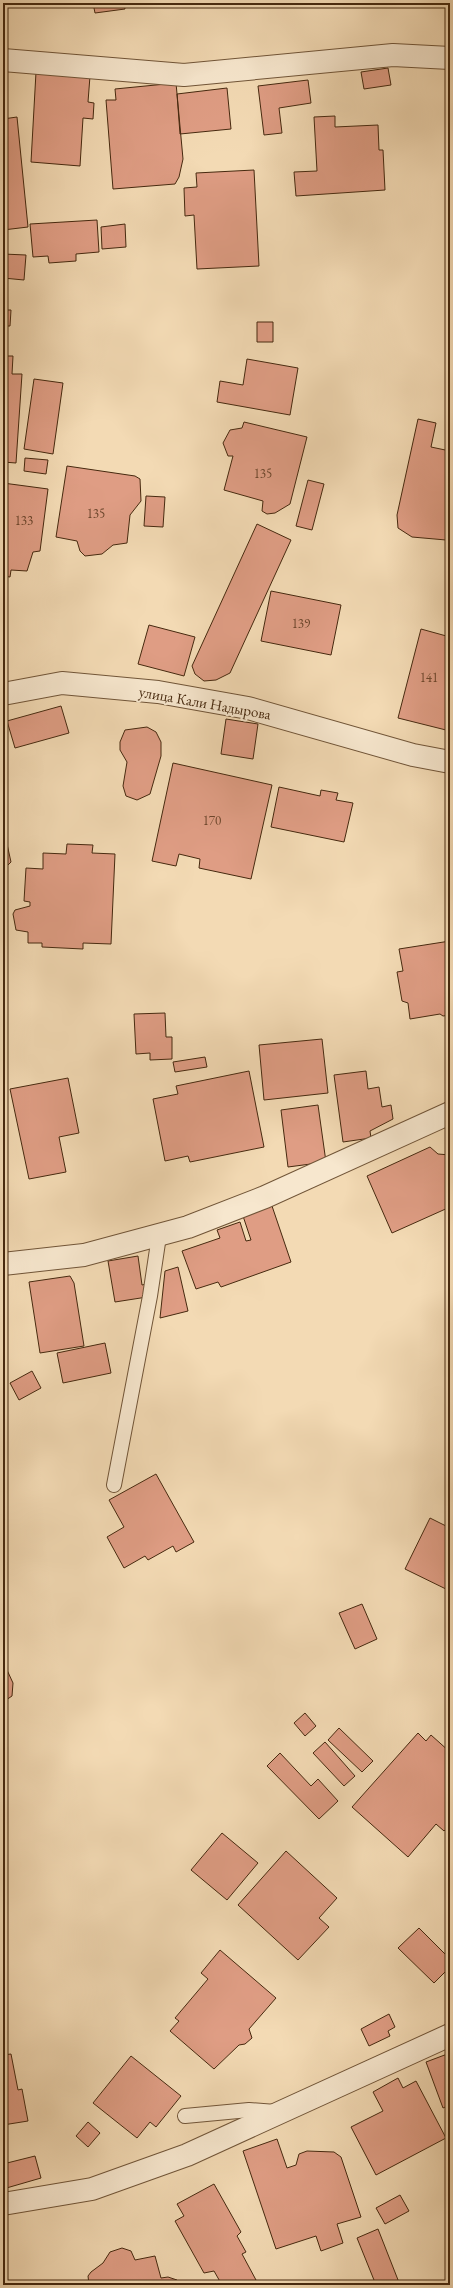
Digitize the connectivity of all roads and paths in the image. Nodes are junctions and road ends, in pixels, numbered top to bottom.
1 (450, 58) edge
2 (3, 60) edge
3 (3, 694) edge
4 (450, 762) edge
5 (450, 1113) edge
6 (159, 1236) junction
7 (3, 1264) edge
8 (114, 1486) dead end
9 (450, 2035) edge
10 (279, 2112) junction
11 (185, 2116) dead end
12 (3, 2204) edge

1 - 2 street
3 - 4 street, улица Кали Надырова
5 - 6 street
6 - 7 street
6 - 8 lane
9 - 10 street
10 - 11 lane
10 - 12 street

